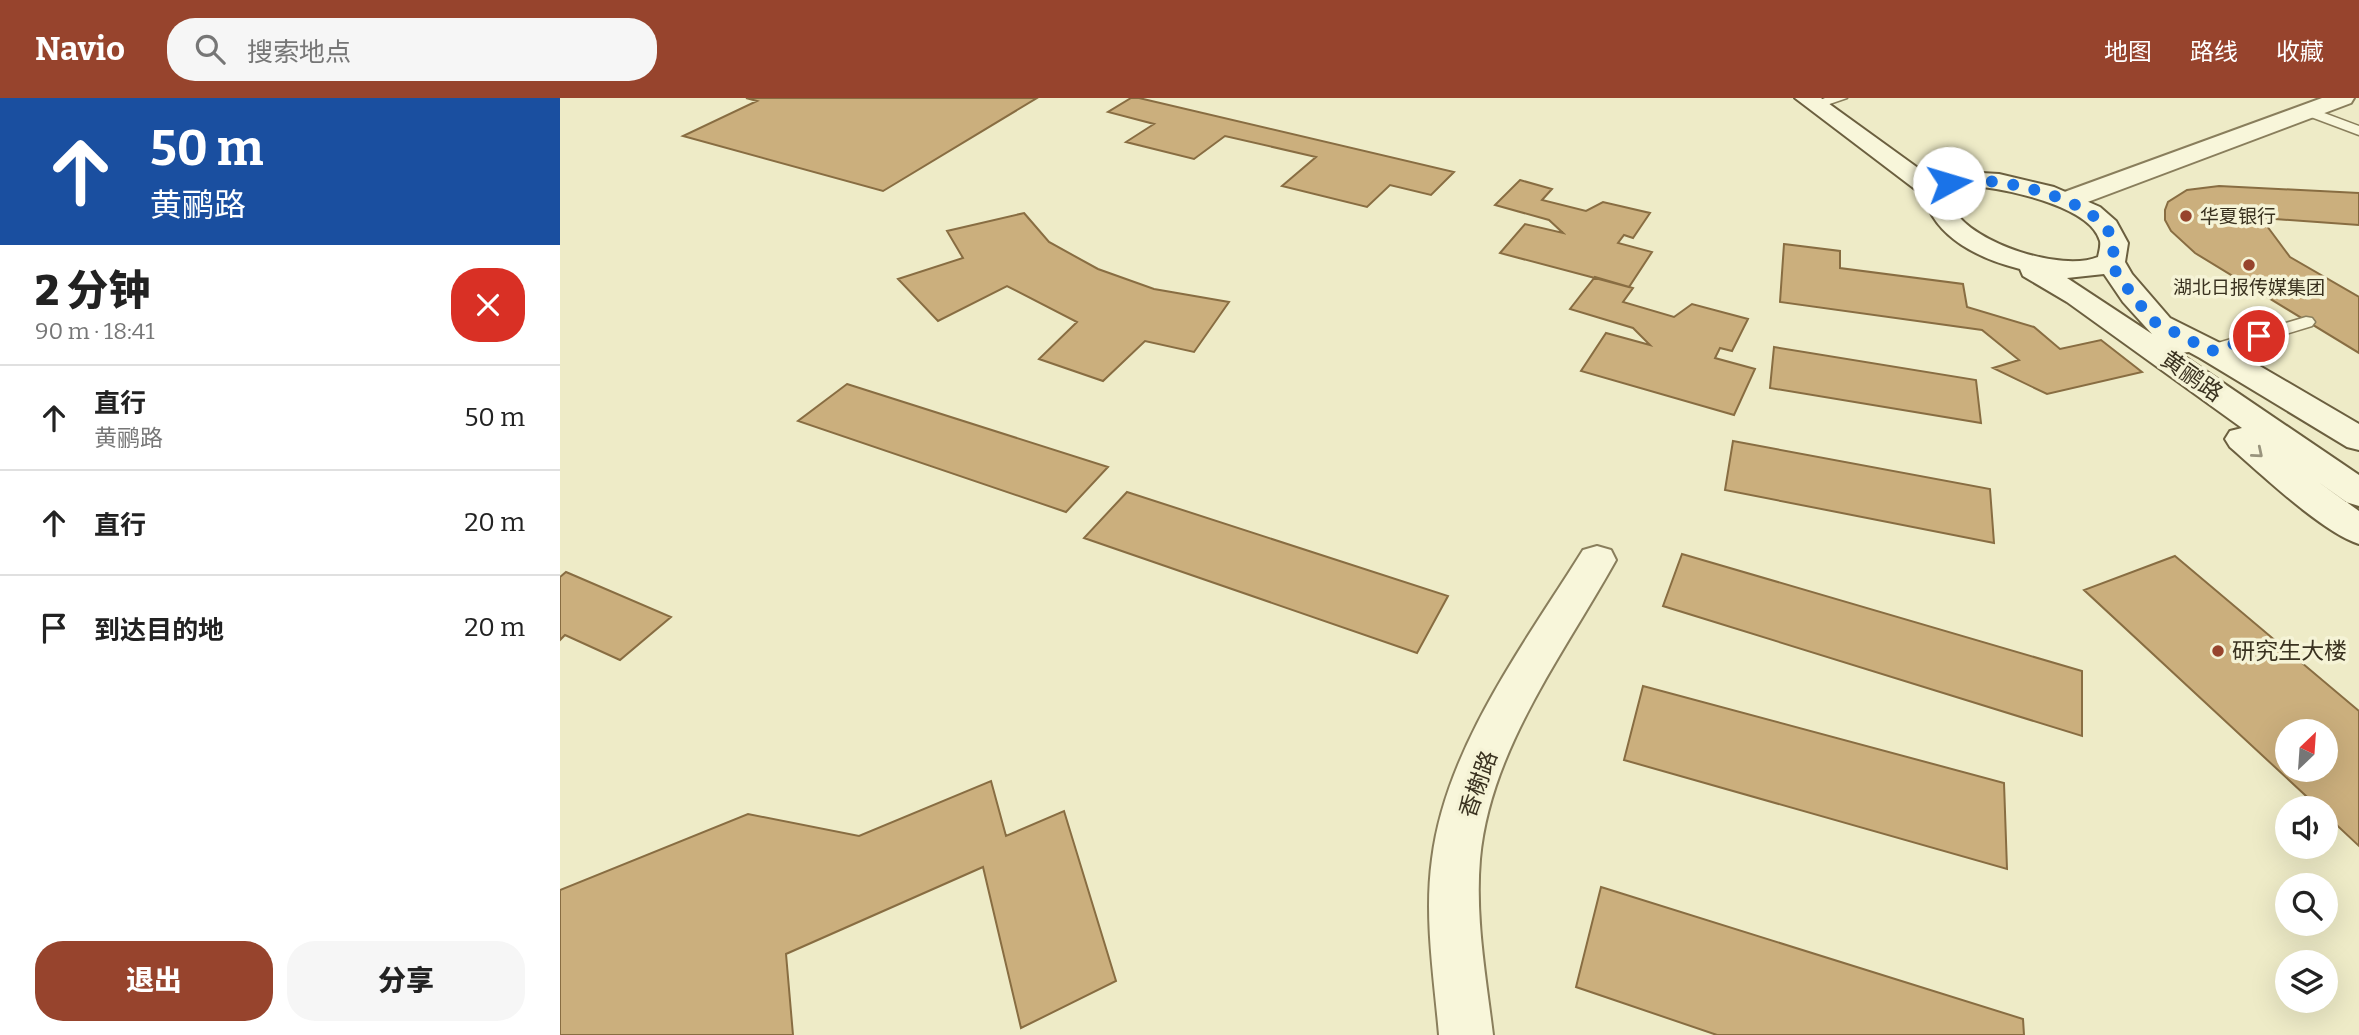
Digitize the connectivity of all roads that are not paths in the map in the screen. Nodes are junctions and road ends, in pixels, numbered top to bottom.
1 (1840, 98) edge
2 (2343, 98) edge
3 (1811, 102) edge
4 (2314, 109) junction
5 (2359, 115) edge
6 (2359, 131) edge
7 (1853, 132) junction
8 (1959, 180) junction
9 (1936, 193) junction
10 (2068, 200) junction
11 (2110, 262) junction
12 (2022, 264) junction
13 (2077, 296) junction
14 (2153, 321) junction
15 (2306, 322) dead end
16 (2211, 351) junction
17 (2359, 439) edge
18 (2359, 471) edge
19 (2359, 493) edge
20 (2359, 530) edge
21 (1597, 560) dead end
22 (1466, 1035) edge

1 - 3 lane
2 - 4 street
3 - 7 street
4 - 5 lane
4 - 6 lane
4 - 10 street
7 - 8 street
7 - 9 street
8 - 9 street
8 - 10 street
9 - 12 street, 黄鹂路
10 - 11 street
11 - 12 street
11 - 14 street, 黄鹂路
12 - 13 street, 黄鹂路
13 - 19 street, 黄鹂路
13 -> 20 street
14 - 16 street
14 - 18 street, 黄鹂路
15 - 16 lane
16 - 17 street
21 - 22 street, 香榭路

